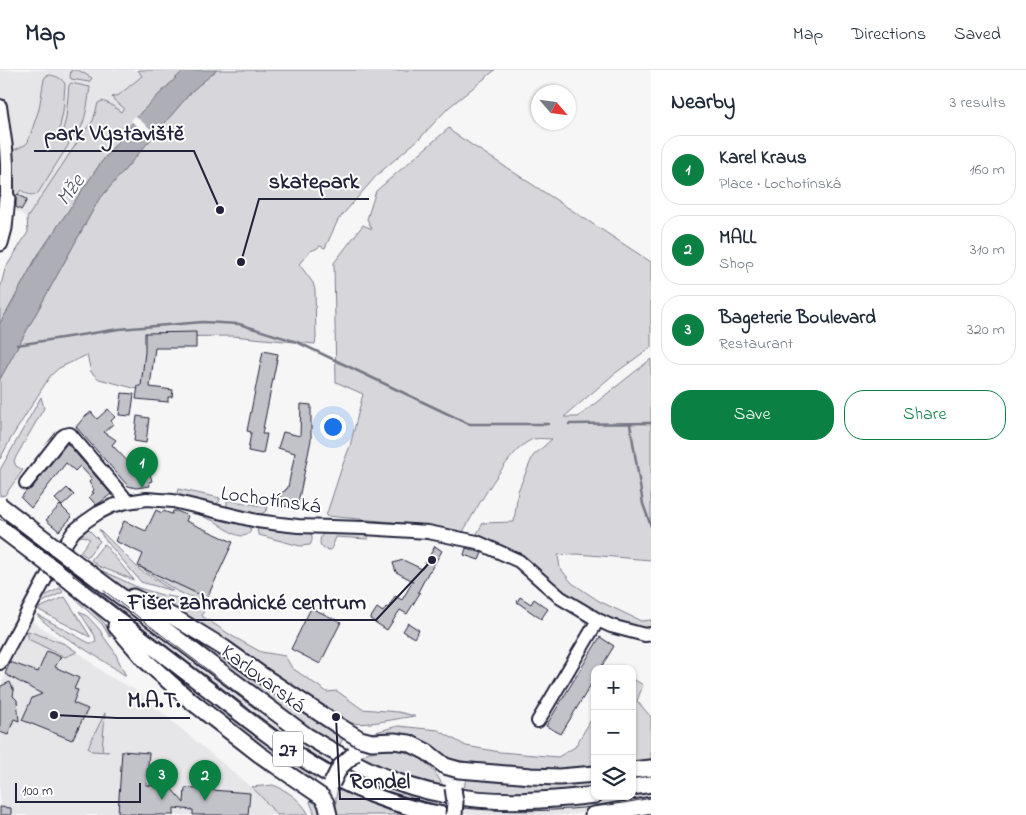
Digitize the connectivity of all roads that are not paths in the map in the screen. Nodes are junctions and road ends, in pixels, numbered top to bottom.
1 (0, 106) edge
2 (3, 202) edge
3 (0, 213) edge
4 (0, 242) edge
5 (26, 483) dead end
6 (126, 502) junction
7 (0, 505) edge
8 (0, 528) edge
9 (105, 584) junction
10 (90, 598) junction
11 (598, 620) junction
12 (651, 634) edge
13 (0, 663) edge
14 (538, 721) dead end
15 (386, 741) junction
16 (438, 761) junction
17 (651, 768) edge
18 (636, 770) edge
19 (591, 774) edge
20 (651, 784) edge
21 (636, 786) edge
22 (591, 795) edge
23 (651, 805) edge
24 (329, 813) edge
25 (443, 815) edge
26 (454, 815) edge
27 (593, 815) edge

1 - 2 street
2 - 3 main road
2 - 4 main road
5 - 6 street
6 - 11 street, Lochotínská
6 - 13 street, Lochotínská
7 - 9 main road, Karlovarská / 27, bridge
8 - 10 main road, Karlovarská / 27, bridge
9 - 15 main road
9 - 22 main road, Karlovarská / 27
10 - 24 main road
10 - 25 main road, Karlovarská / 27
11 - 12 street, Lochotínská
11 - 14 street
15 - 16 main road
15 - 24 main road, bridge
16 - 19 main road
16 - 26 main road, bridge
17 - 18 main road
20 - 21 main road
23 - 27 main road

